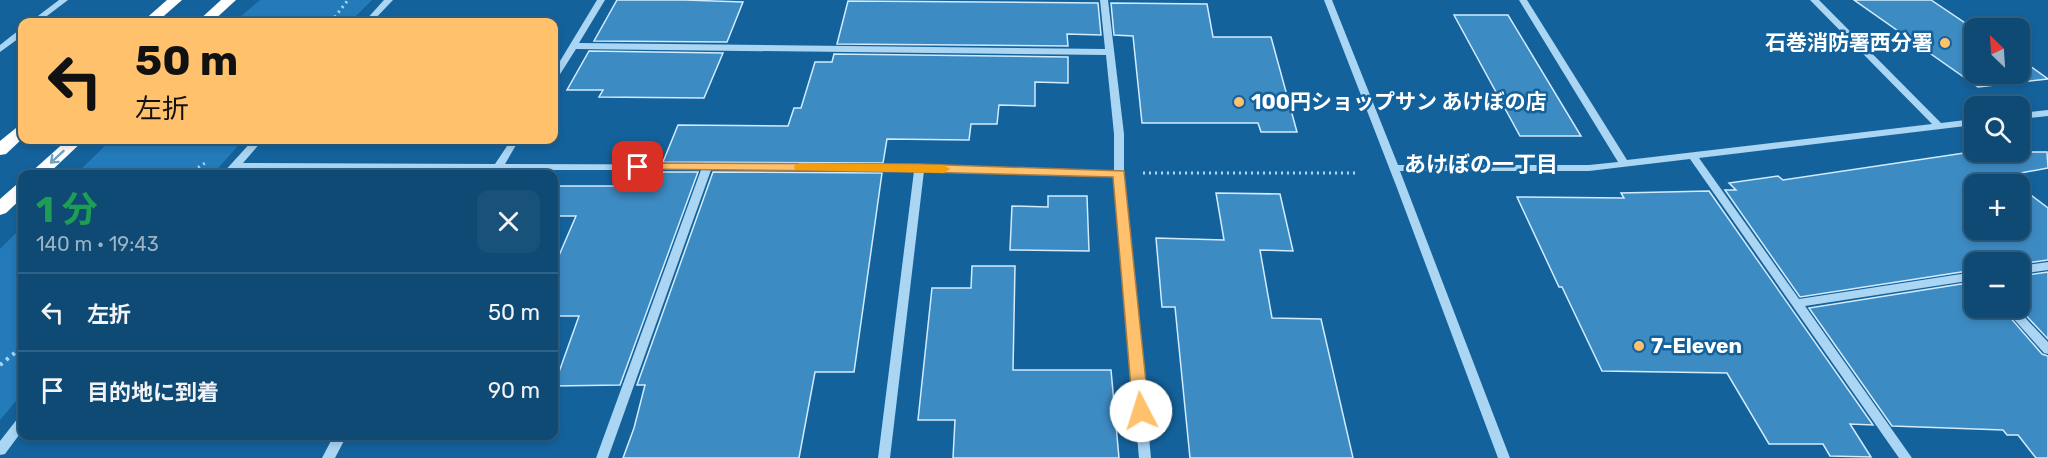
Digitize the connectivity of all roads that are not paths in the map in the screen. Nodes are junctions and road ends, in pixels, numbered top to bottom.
1 (64, 0) edge
2 (175, 0) edge
3 (229, 0) edge
4 (389, 0) edge
5 (601, 0) edge
6 (1104, 0) edge
7 (1328, 0) edge
8 (1523, 0) edge
9 (1814, 0) edge
10 (39, 18) edge
11 (153, 18) edge
12 (209, 18) edge
13 (372, 18) edge
14 (18, 35) edge
15 (573, 46) junction
16 (0, 49) edge
17 (1110, 52) junction
18 (558, 70) edge
19 (2048, 113) edge
20 (2030, 115) edge
21 (1964, 123) edge
22 (1939, 126) junction
23 (18, 134) edge
24 (72, 144) edge
25 (254, 144) edge
26 (513, 144) edge
27 (0, 150) edge
28 (1692, 155) junction
29 (1624, 164) junction
30 (707, 167) junction
31 (919, 168) junction
32 (1394, 168) junction
33 (42, 170) edge
34 (231, 170) edge
35 (497, 170) edge
36 (1119, 174) junction
37 (18, 193) edge
38 (0, 209) edge
39 (2048, 266) edge
40 (2030, 268) edge
41 (1964, 278) edge
42 (1797, 303) junction
43 (2019, 318) edge
44 (2048, 350) edge
45 (18, 427) edge
46 (338, 440) edge
47 (0, 450) edge
48 (328, 458) edge
49 (602, 458) edge
50 (884, 458) edge
51 (1145, 458) edge
52 (1504, 458) edge
53 (1906, 458) edge

1 - 10 street
2 - 11 highway
3 - 12 highway
4 - 13 street
5 - 15 street
6 - 17 street
7 - 32 street
8 - 29 street
9 - 22 street
14 - 16 street
15 - 17 street
15 - 18 street
17 - 36 street
19 - 20 street
21 - 22 street
22 - 28 street
23 - 27 highway
24 -> 33 highway
25 - 34 street
26 - 35 street
28 - 29 street
28 - 42 street
29 - 32 street
30 - 31 street
30 - 35 street
30 - 49 street
31 - 36 street
31 - 50 street
32 - 52 street
34 - 35 street
36 - 51 street
37 - 38 highway
39 - 40 street
41 - 42 street
42 - 53 street
43 - 44 street
45 - 47 street
46 - 48 street

